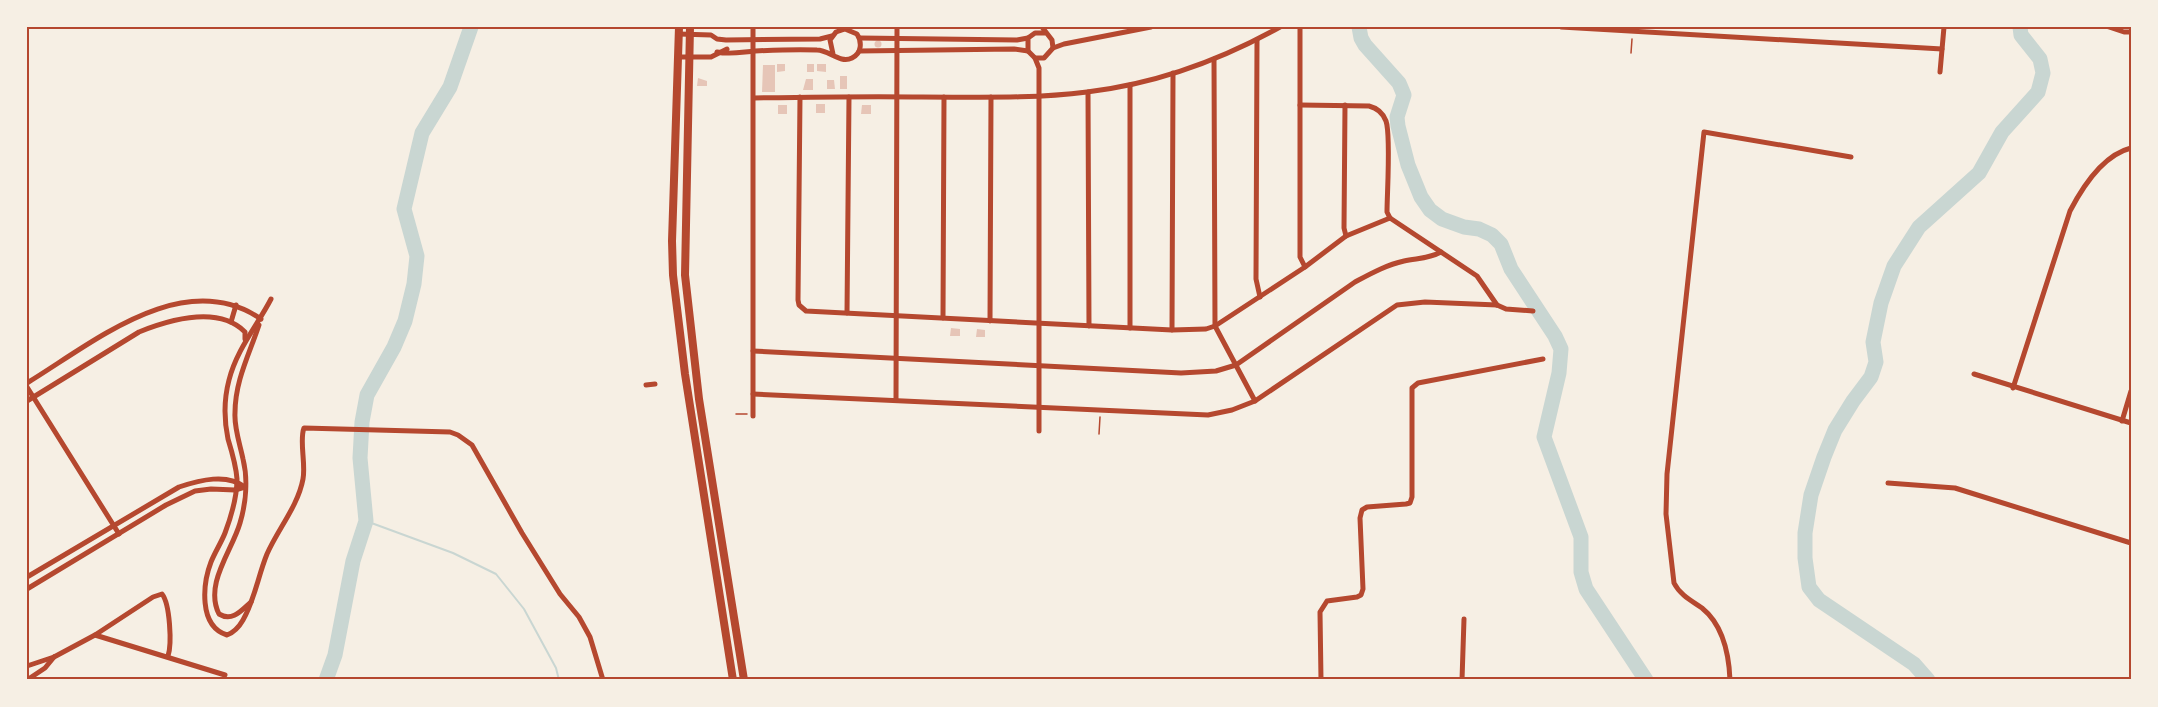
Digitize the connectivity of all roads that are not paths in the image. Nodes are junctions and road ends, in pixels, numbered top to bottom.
1 (753, 27) edge
2 (897, 27) edge
3 (1151, 27) edge
4 (1280, 27) edge
5 (1300, 27) edge
6 (1561, 27) edge
7 (1944, 27) edge
8 (2109, 27) edge
9 (845, 28) edge
10 (1040, 30) edge
11 (1685, 30) edge
12 (679, 31) edge
13 (690, 31) edge
14 (2131, 32) edge
15 (832, 36) junction
16 (860, 38) junction
17 (1028, 38) junction
18 (717, 39) junction
19 (897, 39) junction
20 (1257, 39) junction
21 (754, 40) junction
22 (1052, 40) junction
23 (1064, 44) junction
24 (1053, 48) junction
25 (897, 49) junction
26 (1942, 50) junction
27 (754, 51) junction
28 (860, 51) junction
29 (1028, 51) junction
30 (717, 52) junction
31 (833, 54) junction
32 (678, 57) junction
33 (689, 57) junction
34 (1035, 57) junction
35 (1044, 58) junction
36 (1214, 59) junction
37 (1040, 68) junction
38 (1940, 72) dead end
39 (1173, 73) junction
40 (1130, 85) junction
41 (1088, 92) junction
42 (898, 96) junction
43 (800, 97) junction
44 (849, 97) junction
45 (944, 97) junction
46 (991, 97) junction
47 (1040, 97) junction
48 (754, 98) junction
49 (1300, 105) junction
50 (1345, 105) junction
51 (2131, 148) edge
52 (1851, 157) dead end
53 (1390, 218) junction
54 (1346, 236) junction
55 (1441, 252) junction
56 (1305, 267) junction
57 (1260, 297) junction
58 (271, 299) dead end
59 (236, 305) junction
60 (1497, 305) junction
61 (1533, 311) dead end
62 (847, 313) junction
63 (896, 316) junction
64 (943, 318) junction
65 (261, 319) junction
66 (990, 321) junction
67 (231, 322) junction
68 (1039, 324) junction
69 (1089, 326) junction
70 (1215, 326) junction
71 (1130, 328) junction
72 (1172, 330) junction
73 (244, 341) junction
74 (753, 351) junction
75 (896, 358) junction
76 (1543, 359) dead end
77 (1236, 365) junction
78 (1039, 366) junction
79 (685, 374) junction
80 (697, 374) junction
81 (1974, 375) dead end
82 (655, 384) dead end
83 (27, 385) edge
84 (646, 385) dead end
85 (2013, 388) junction
86 (2131, 392) edge
87 (753, 394) junction
88 (33, 397) junction
89 (896, 400) junction
90 (27, 401) edge
91 (1255, 401) junction
92 (1039, 408) junction
93 (753, 415) road end
94 (2122, 421) junction
95 (2131, 423) edge
96 (1039, 431) dead end
97 (237, 481) junction
98 (1888, 483) dead end
99 (245, 487) junction
100 (235, 490) junction
101 (113, 525) junction
102 (119, 534) junction
103 (2131, 543) edge
104 (27, 577) edge
105 (27, 589) edge
106 (252, 601) junction
107 (1464, 619) dead end
108 (95, 634) junction
109 (168, 656) junction
110 (54, 657) junction
111 (27, 666) edge
112 (225, 675) dead end
113 (27, 680) edge
114 (603, 680) edge
115 (733, 680) edge
116 (744, 680) edge
117 (1321, 680) edge
118 (1462, 680) edge
119 (1730, 680) edge

1 - 21 street
2 - 19 street
3 - 23 street
4 - 20 street
5 - 49 street
6 - 11 street
7 - 26 street
8 - 14 street
9 - 15 street
9 - 16 street
10 - 17 street
10 - 22 street
11 - 26 street
12 - 13 street
12 - 32 main road
13 - 18 street
13 - 33 main road
15 - 21 street
15 - 31 street
16 - 19 street
16 - 28 street
17 - 19 street
17 - 29 street
18 - 21 street
18 - 30 street
19 - 25 street
20 - 36 street
20 - 57 street
21 - 27 street
22 - 23 street
22 - 24 street
23 - 24 street
24 - 35 street
25 - 28 street
25 - 29 street
25 - 42 street
26 - 38 street
27 - 30 street
27 - 30 street
27 - 31 street
27 - 48 street
28 - 31 street
29 - 34 street
30 - 33 street
32 - 33 street
32 - 79 main road
33 - 80 main road
34 - 35 street
34 - 37 street
35 - 37 street
36 - 39 street
36 - 70 street
37 - 47 street
39 - 40 street
39 - 72 street
40 - 41 street
40 - 71 street
41 - 47 street
41 - 69 street
42 - 44 street
42 - 45 street
42 - 63 street
43 - 44 street
43 - 48 street
43 - 62 street
44 - 62 street
45 - 46 street
45 - 64 street
46 - 47 street
46 - 66 street
47 - 68 street
48 - 74 street
49 - 50 street
49 - 56 street
50 - 53 street
50 - 54 street
51 - 85 street
52 - 119 street
53 - 54 street
53 - 55 street
54 - 56 street
55 - 60 street
55 - 77 street
56 - 57 street
57 - 70 street
58 - 65 street
59 - 65 street
59 - 67 street
59 - 83 street
60 - 61 street
60 - 91 street
62 - 63 street
63 - 64 street
63 - 75 street
64 - 66 street
65 - 73 street
65 - 99 street
66 - 68 street
67 - 73 street
67 - 88 street
68 - 69 street
68 - 78 street
69 - 71 street
70 - 72 street
70 - 77 street
71 - 72 street
73 - 97 street
74 - 75 street
74 - 87 street
75 - 78 street
75 - 89 street
76 - 117 street
77 - 78 street
77 - 91 street
78 - 92 street
79 - 80 main road
79 - 115 main road
80 - 116 main road
81 - 85 street
82 - 84 street
83 - 88 street
85 - 94 street
86 - 94 street
87 - 89 street
87 - 93 street
88 - 90 street
88 - 101 street
89 - 92 street
91 - 92 street
92 - 96 street
94 - 95 street
97 - 99 street
97 - 100 street
97 - 101 street
98 - 103 street
99 - 100 street
99 - 106 street
100 - 102 street
100 - 106 street
101 - 102 street
101 - 104 street
102 - 105 street
106 - 114 street
107 - 118 street
108 - 109 street
108 - 109 street
108 - 110 street
109 - 112 street
110 - 111 street
110 - 113 street

